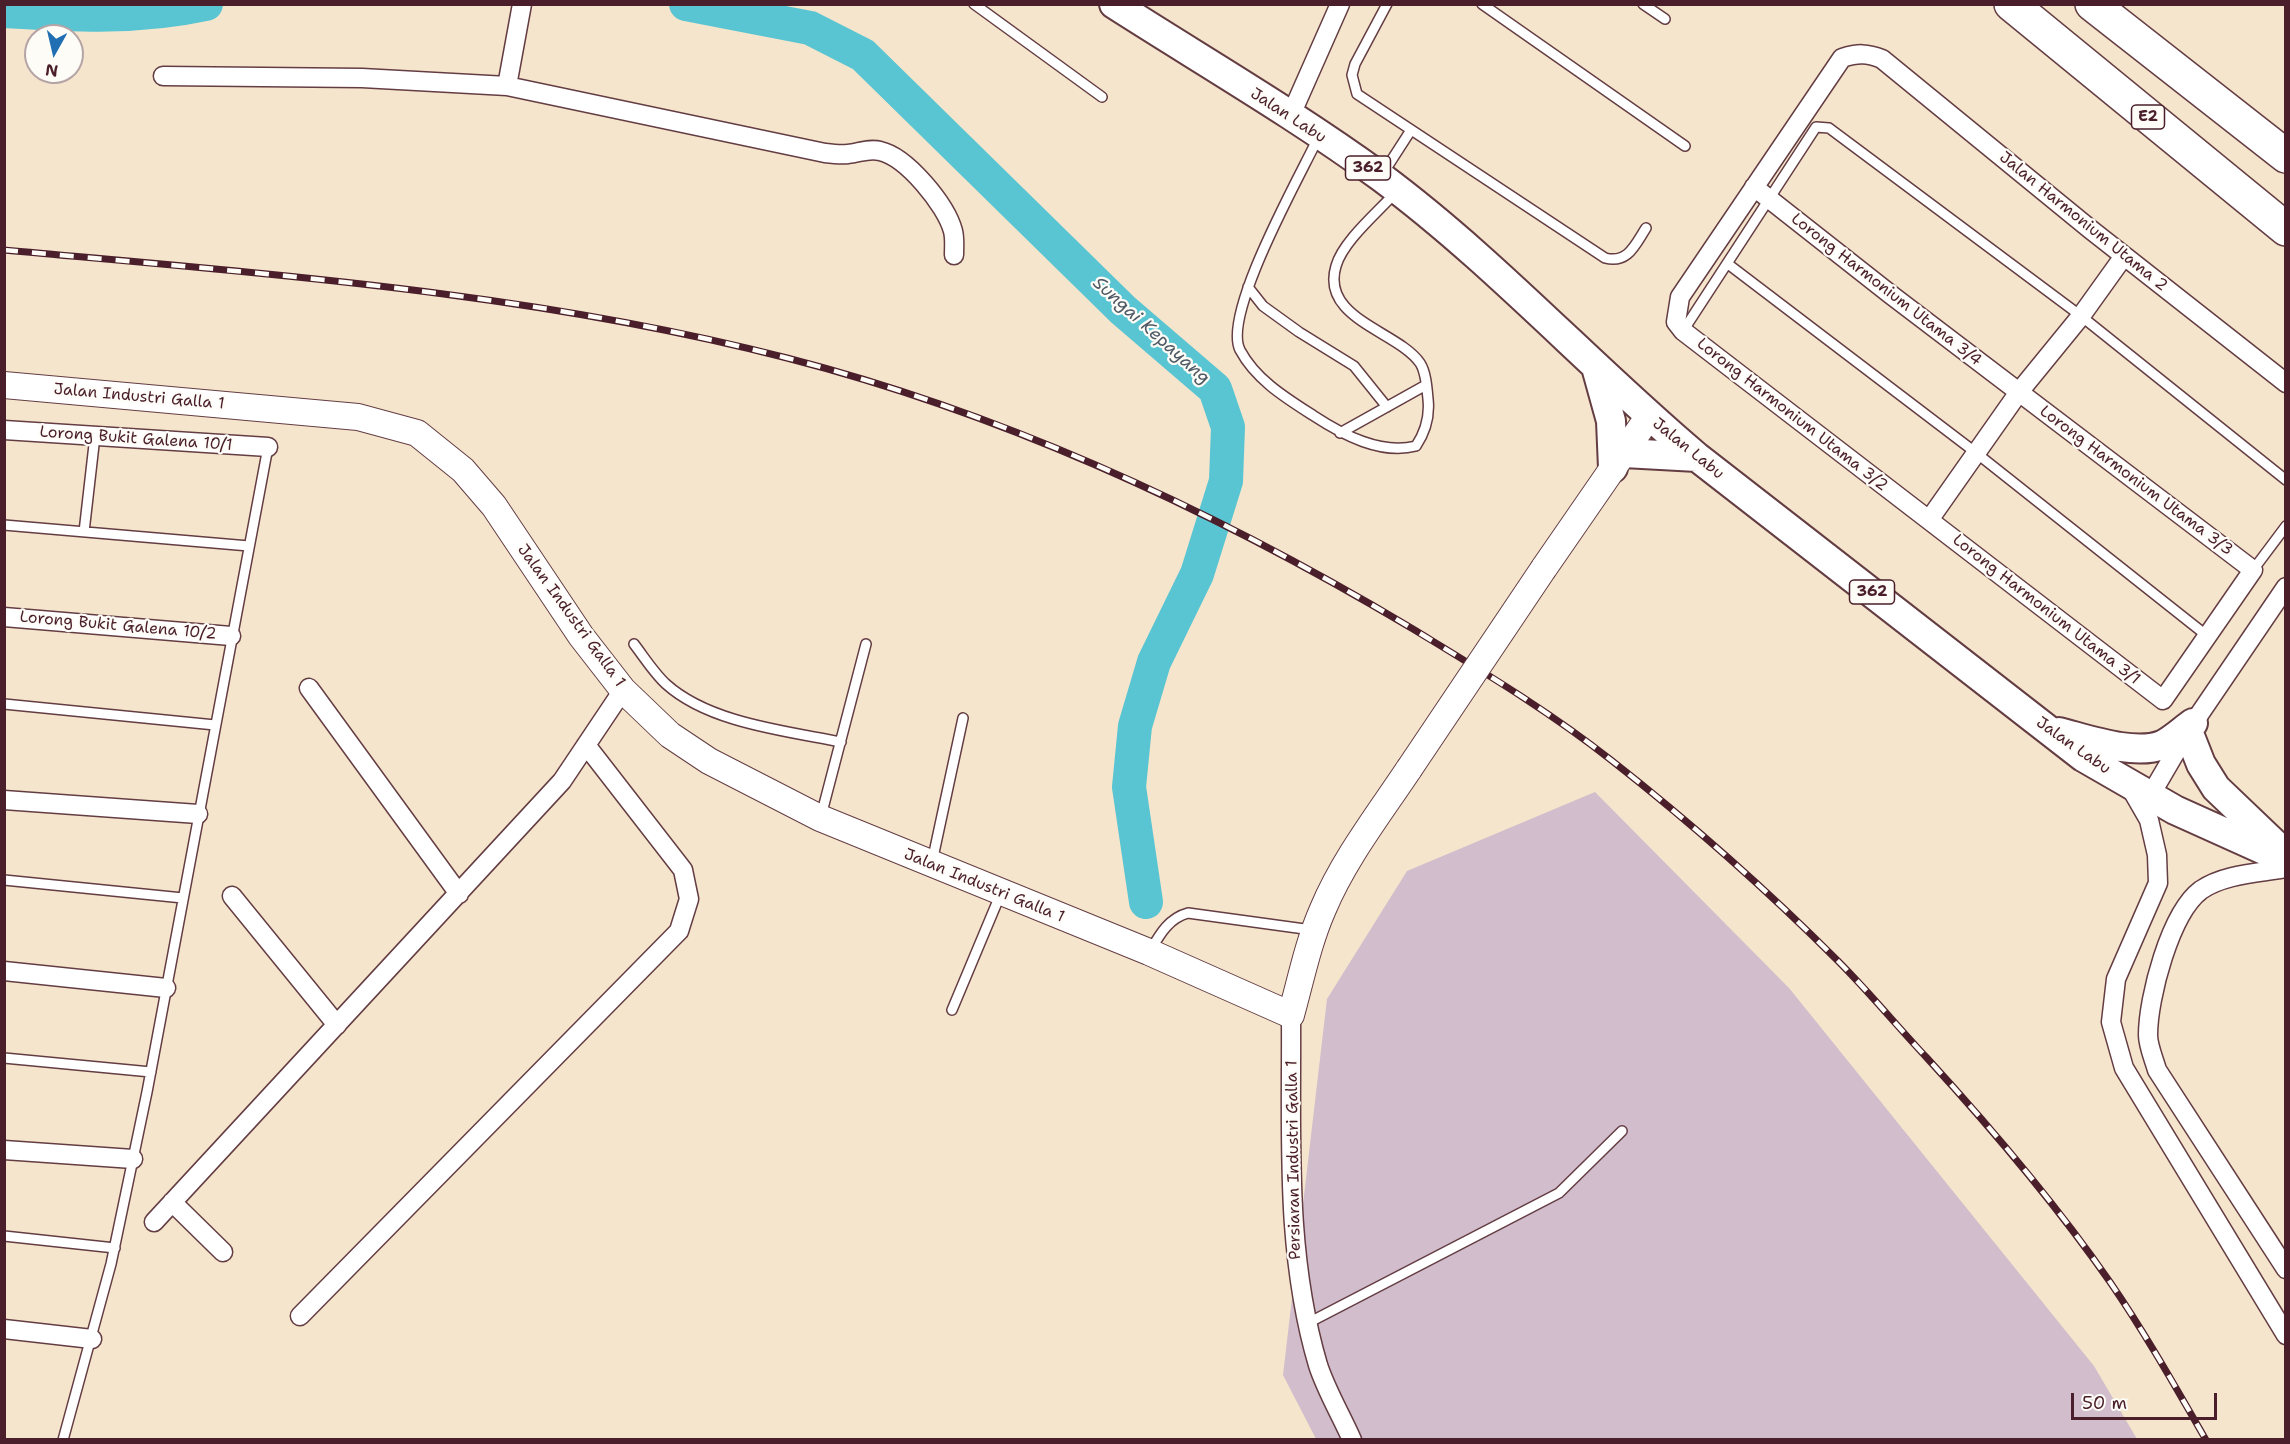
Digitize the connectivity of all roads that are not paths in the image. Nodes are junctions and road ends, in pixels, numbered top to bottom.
1 (522, 4) edge
2 (974, 4) edge
3 (1114, 4) edge
4 (1340, 4) edge
5 (1387, 4) edge
6 (1482, 4) edge
7 (1643, 4) edge
8 (2011, 4) edge
9 (2092, 4) edge
10 (1665, 20) dead end
11 (163, 76) dead end
12 (507, 86) junction
13 (1102, 98) dead end
14 (1290, 117) junction
15 (1410, 130) junction
16 (1319, 136) junction
17 (1685, 146) dead end
18 (2286, 156) edge
19 (1389, 184) junction
20 (1761, 193) junction
21 (1646, 228) dead end
22 (2286, 229) edge
23 (954, 255) dead end
24 (2124, 256) junction
25 (1728, 264) junction
26 (1248, 287) junction
27 (2081, 316) junction
28 (1683, 331) junction
29 (1596, 366) junction
30 (2286, 383) edge
31 (4, 385) edge
32 (1426, 385) junction
33 (2019, 393) junction
34 (1387, 407) junction
35 (1649, 416) junction
36 (4, 430) edge
37 (1340, 433) junction
38 (95, 436) junction
39 (268, 447) joint
40 (1975, 452) junction
41 (1696, 457) junction
42 (1618, 460) junction
43 (2286, 480) edge
44 (1929, 520) junction
45 (4, 525) edge
46 (2286, 526) edge
47 (84, 532) junction
48 (249, 546) junction
49 (2253, 570) junction
50 (2285, 590) edge
51 (4, 617) edge
52 (2206, 635) junction
53 (231, 636) junction
54 (634, 644) dead end
55 (866, 644) dead end
56 (309, 688) dead end
57 (623, 690) junction
58 (4, 704) edge
59 (963, 718) dead end
60 (215, 725) junction
61 (2190, 727) junction
62 (2045, 729) junction
63 (841, 742) junction
64 (586, 745) junction
65 (2139, 789) junction
66 (4, 800) edge
67 (198, 813) junction
68 (820, 818) junction
69 (2286, 854) edge
70 (2286, 860) edge
71 (931, 865) junction
72 (2286, 868) edge
73 (4, 880) edge
74 (1001, 892) junction
75 (459, 894) junction
76 (232, 896) dead end
77 (183, 898) junction
78 (1314, 930) junction
79 (1149, 952) junction
80 (4, 971) edge
81 (166, 988) junction
82 (952, 1010) dead end
83 (1291, 1015) junction
84 (337, 1025) junction
85 (4, 1058) edge
86 (151, 1072) junction
87 (1622, 1131) dead end
88 (4, 1150) edge
89 (134, 1159) junction
90 (172, 1202) junction
91 (154, 1222) dead end
92 (4, 1236) edge
93 (115, 1248) junction
94 (223, 1252) dead end
95 (2286, 1269) edge
96 (300, 1316) dead end
97 (1308, 1323) junction
98 (4, 1329) edge
99 (2285, 1331) edge
100 (92, 1339) junction
101 (63, 1440) edge
102 (1352, 1440) edge

1 - 12 street
2 - 13 lane
3 - 14 main road, Jalan Labu / 362
4 - 14 street
5 - 15 lane
6 - 17 lane
7 - 10 lane
8 - 22 highway, E2
9 - 18 highway
11 - 12 street
12 - 23 street
14 - 16 main road, Jalan Labu / 362
15 - 19 lane
15 - 21 lane
16 - 19 main road, Jalan Labu / 362
16 - 26 lane
19 - 29 main road, Jalan Labu / 362
19 - 32 lane
20 - 24 street, Jalan Harmonium Utama 2
20 - 25 lane
20 - 27 lane
20 - 28 street, Lorong Harmonium Utama 3/2
20 - 33 street, Lorong Harmonium Utama 3/4
24 - 27 street
24 - 30 street, Jalan Harmonium Utama 2
25 - 28 lane
25 - 40 lane
26 - 34 lane
26 - 37 lane
27 - 33 street
27 - 43 lane
28 - 44 street, Lorong Harmonium Utama 3/2
29 - 35 main road, Jalan Labu / 362
29 - 42 main road
31 - 57 main road, Jalan Industri Galla 1
32 - 34 lane
32 - 37 lane
33 - 40 street
33 - 49 street, Lorong Harmonium Utama 3/3
34 - 37 lane
35 - 41 main road, Jalan Labu / 362
35 - 42 main road
36 - 38 street, Lorong Bukit Galena 10/1
38 - 39 street, Lorong Bukit Galena 10/1
38 - 47 lane
39 - 48 lane
40 - 44 street
40 - 52 lane
41 - 42 main road
41 - 62 main road, Jalan Labu / 362
42 - 78 main road, bridge
44 - 52 street, Lorong Harmonium Utama 3/1
45 - 47 lane
46 - 49 lane
47 - 48 lane
48 - 53 lane
49 - 52 street
50 - 61 street
51 - 53 street, Lorong Bukit Galena 10/2
53 - 60 lane
54 - 63 lane
55 - 63 lane
56 - 75 street
57 - 64 street
57 - 68 main road, Jalan Industri Galla 1
58 - 60 lane
59 - 71 lane
60 - 67 lane
61 - 62 main road
61 - 65 street
61 - 69 main road
62 - 65 main road, Jalan Labu / 362
63 - 68 lane
64 - 75 street
64 - 96 street
65 - 70 main road, Jalan Labu / 362
65 - 99 street
66 - 67 street
67 - 77 lane
68 - 71 main road, Jalan Industri Galla 1
71 - 74 main road, Jalan Industri Galla 1
72 - 95 street
73 - 77 lane
74 - 79 main road, Jalan Industri Galla 1
74 - 82 lane
75 - 84 street
76 - 84 street
77 - 81 lane
78 - 79 lane
78 - 83 main road
79 - 83 main road, Jalan Industri Galla 1
80 - 81 street
81 - 86 lane
83 - 97 street, Persiaran Industri Galla 1
84 - 90 street
85 - 86 lane
86 - 89 lane
87 - 97 lane
88 - 89 street
89 - 93 lane
90 - 91 street
90 - 94 street
92 - 93 lane
93 - 100 lane
97 - 102 street, Persiaran Industri Galla 1
98 - 100 street
100 - 101 lane

